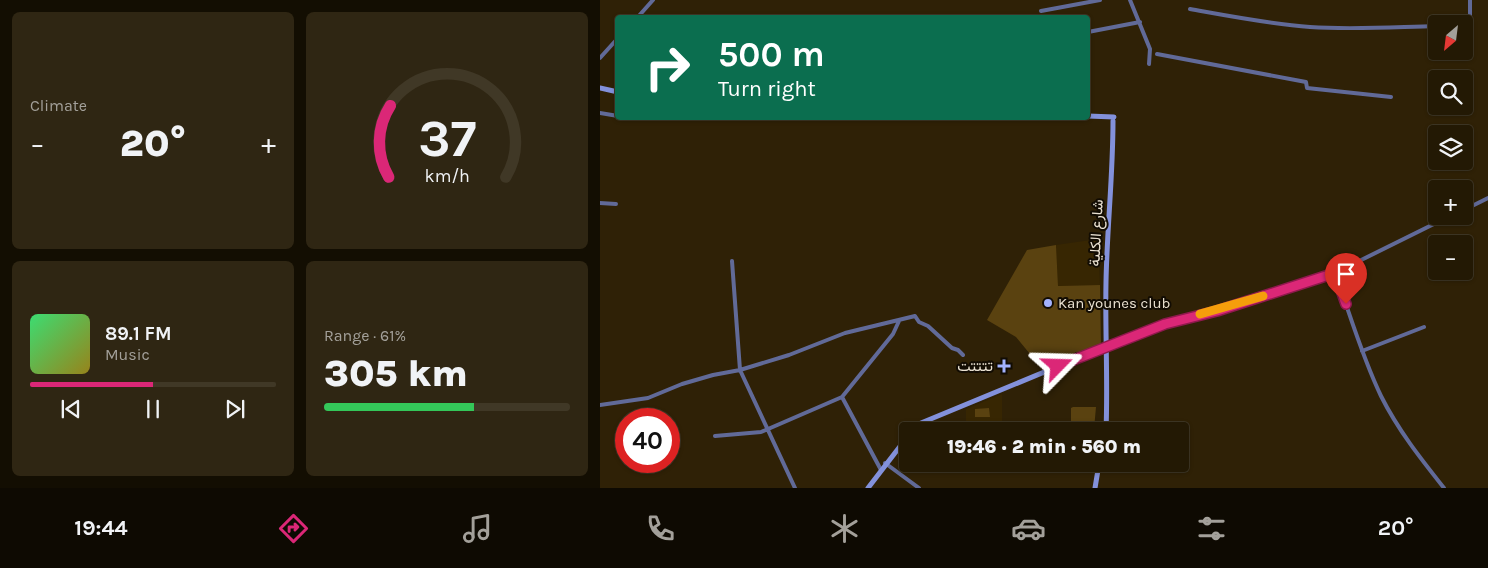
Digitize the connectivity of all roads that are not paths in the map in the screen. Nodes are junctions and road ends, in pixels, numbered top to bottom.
1 (653, 0) edge
2 (1100, 0) edge
3 (1130, 0) edge
4 (1470, 0) edge
5 (1190, 9) dead end
6 (1041, 11) dead end
7 (640, 15) edge
8 (1470, 15) edge
9 (1140, 22) junction
10 (1428, 26) edge
11 (1090, 32) edge
12 (615, 41) edge
13 (1156, 54) dead end
14 (600, 57) edge
15 (1149, 64) dead end
16 (600, 88) edge
17 (615, 91) edge
18 (1391, 97) dead end
19 (600, 113) edge
20 (615, 116) edge
21 (1090, 116) edge
22 (1488, 198) edge
23 (600, 203) edge
24 (616, 204) dead end
25 (1473, 206) edge
26 (1432, 225) edge
27 (732, 261) dead end
28 (1335, 273) junction
29 (899, 321) junction
30 (1424, 327) dead end
31 (1107, 346) junction
32 (1362, 351) junction
33 (963, 355) dead end
34 (740, 370) junction
35 (842, 397) junction
36 (600, 405) edge
37 (923, 422) edge
38 (1106, 422) edge
39 (768, 429) junction
40 (715, 436) dead end
41 (899, 447) edge
42 (885, 464) junction
43 (881, 470) junction
44 (1098, 472) edge
45 (795, 488) edge
46 (868, 488) edge
47 (919, 488) edge
48 (1095, 488) edge
49 (1444, 488) edge

1 - 7 street
2 - 6 street
3 - 9 street
4 - 8 street
5 - 10 street
9 - 11 street
9 - 15 street
12 - 14 street
13 - 18 street
16 - 17 street
19 - 20 street
21 - 31 street, شارع الكلية
22 - 25 street
23 - 24 street
26 - 28 street
27 - 34 street
28 - 31 street
28 - 32 street
29 - 33 street
29 - 34 street
29 - 35 street
30 - 32 street
31 - 37 street
31 - 38 street, شارع الكلية
32 - 49 street
34 - 36 street
34 - 39 street
35 - 39 street
35 - 43 street
39 - 40 street
39 - 45 street
41 - 42 street
42 - 43 street
42 - 47 street
43 - 46 street
44 - 48 street

